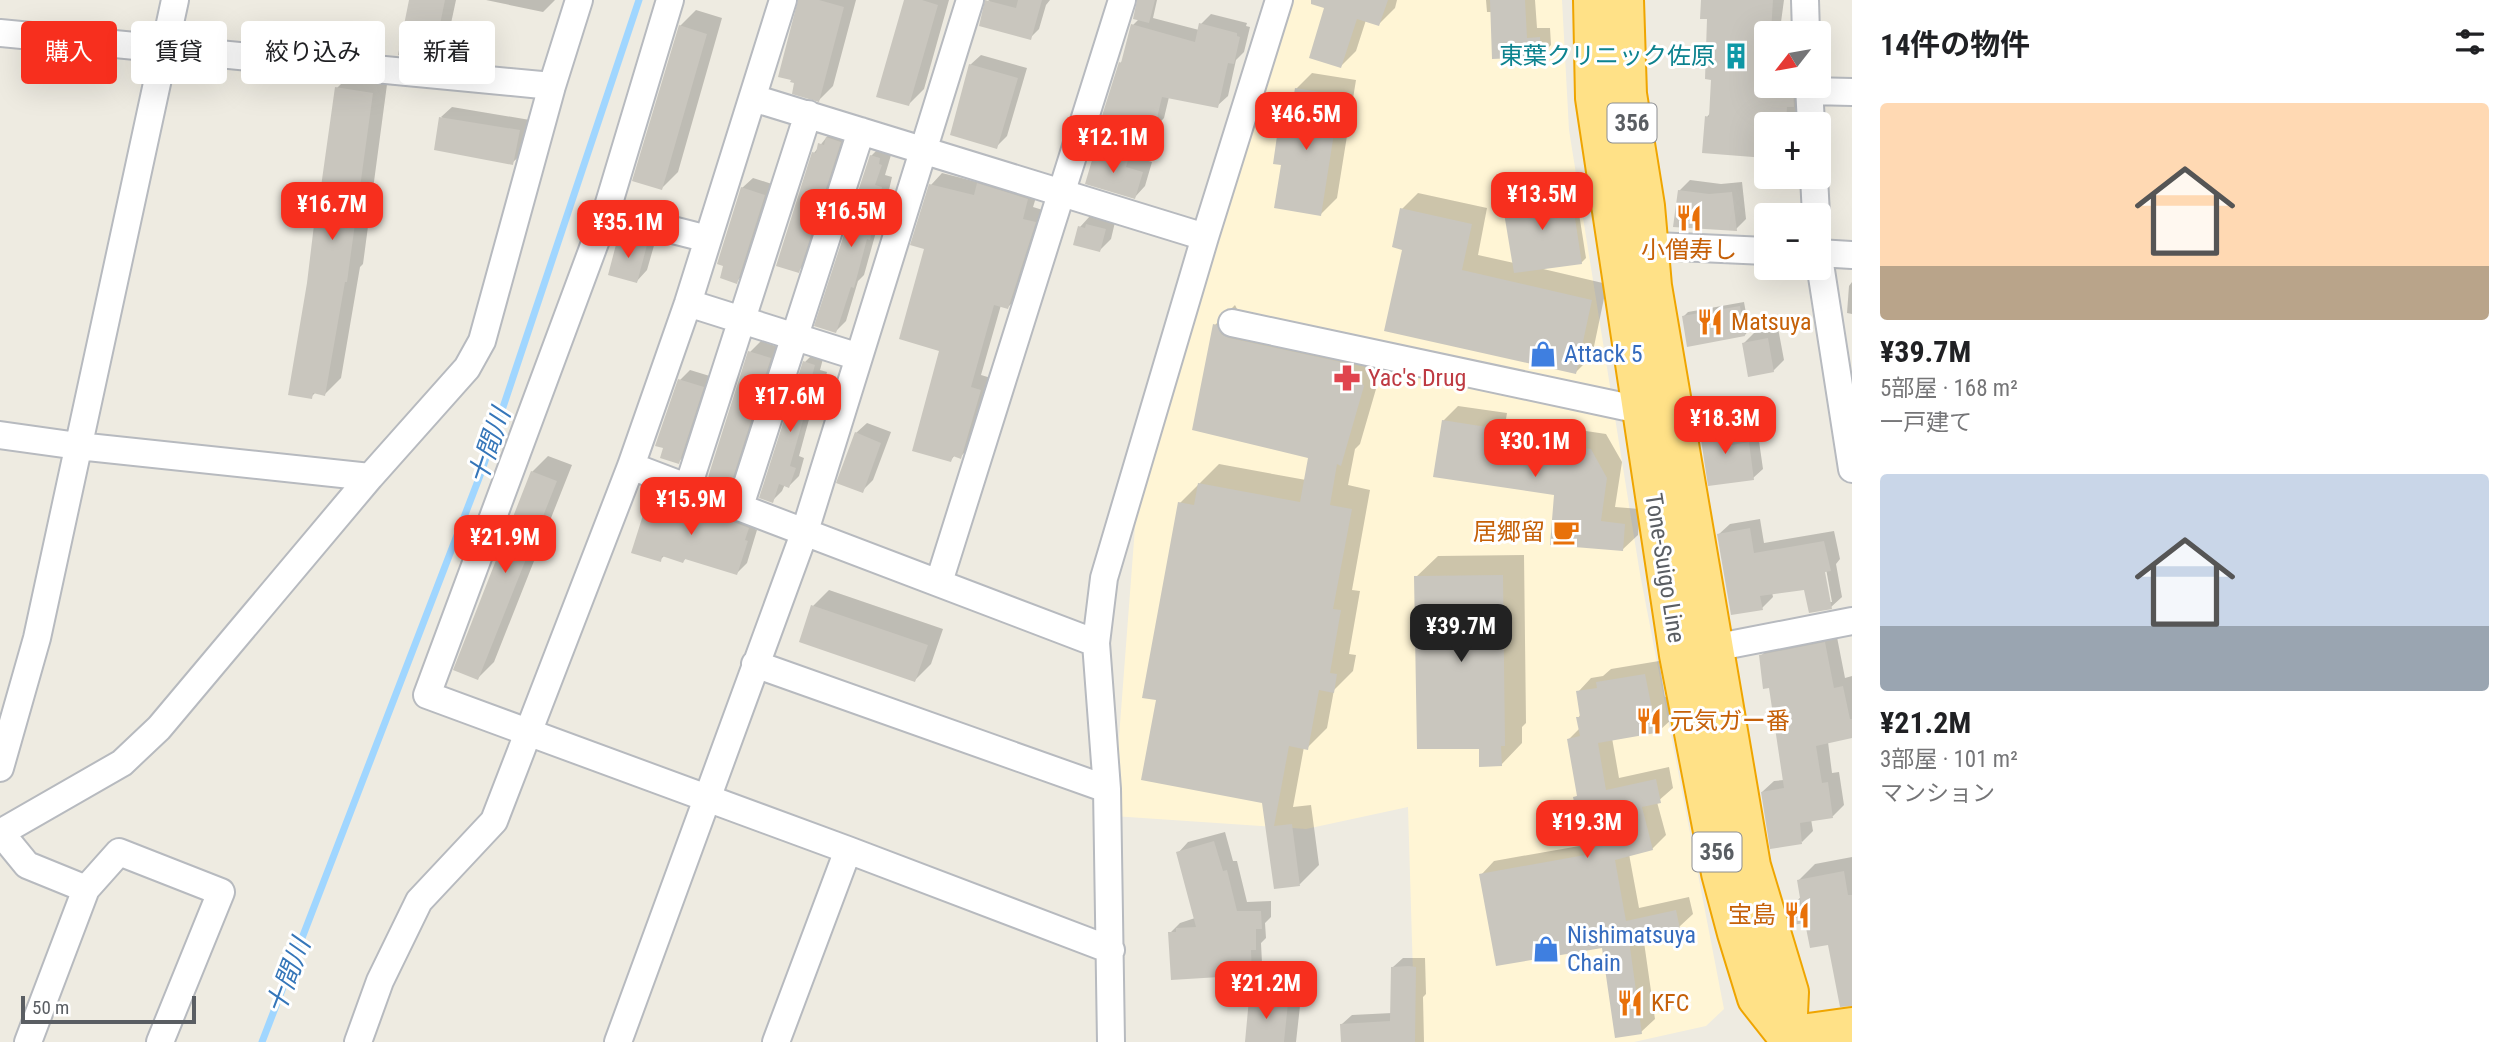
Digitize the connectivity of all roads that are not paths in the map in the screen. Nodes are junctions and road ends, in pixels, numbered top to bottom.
1 (174, 0) edge
2 (579, 0) edge
3 (670, 0) edge
4 (783, 0) edge
5 (970, 0) edge
6 (1122, 0) edge
7 (1279, 0) edge
8 (1592, 0) edge
9 (1624, 0) edge
10 (1805, 0) edge
11 (170, 21) edge
12 (1806, 21) edge
13 (0, 33) edge
14 (131, 46) edge
15 (227, 55) edge
16 (156, 84) edge
17 (552, 86) junction
18 (1831, 90) edge
19 (1852, 92) edge
20 (752, 98) junction
21 (808, 114) junction
22 (861, 131) junction
23 (923, 150) junction
24 (1063, 192) junction
25 (606, 213) junction
26 (1205, 237) junction
27 (708, 239) junction
28 (1633, 245) junction
29 (1754, 250) edge
30 (1831, 254) edge
31 (1852, 255) edge
32 (1823, 280) edge
33 (688, 303) junction
34 (741, 320) junction
35 (1232, 323) dead end
36 (795, 338) junction
37 (859, 357) junction
38 (1640, 410) junction
39 (0, 435) edge
40 (1850, 440) edge
41 (78, 446) junction
42 (632, 467) junction
43 (1852, 468) edge
44 (370, 477) junction
45 (688, 487) junction
46 (740, 506) junction
47 (805, 531) junction
48 (939, 582) junction
49 (1852, 621) edge
50 (1096, 643) junction
51 (1696, 652) junction
52 (755, 664) junction
53 (528, 734) junction
54 (0, 768) edge
55 (1107, 789) junction
56 (706, 798) junction
57 (0, 833) edge
58 (848, 850) junction
59 (86, 889) junction
60 (1111, 950) junction
61 (1852, 1027) edge
62 (1788, 1039) edge
63 (28, 1042) edge
64 (160, 1042) edge
65 (358, 1042) edge
66 (618, 1042) edge
67 (776, 1042) edge
68 (1111, 1042) edge

1 - 11 street
2 - 17 street
3 - 25 street
4 - 20 street
5 - 23 street
6 - 24 street
7 - 26 street
8 - 28 highway, Tone-Suigo Line / 356
9 - 28 highway, Tone-Suigo Line / 356
10 - 12 street
13 - 14 street
15 - 17 street
16 - 41 street
17 - 44 street
18 - 19 street
20 - 21 street
20 - 27 street
21 - 22 street
21 - 34 street
22 - 23 street
22 - 36 street
23 - 24 street
23 - 37 street
24 - 26 street
24 - 48 street
25 - 27 street
25 - 53 street
26 - 50 street
27 - 33 street
28 - 29 street
28 - 38 highway, Tone-Suigo Line / 356
28 - 51 highway, Tone-Suigo Line / 356
30 - 31 street
32 - 40 street
33 - 34 street
33 - 42 street
34 - 36 street
34 - 45 street
35 - 38 street
36 - 37 street
36 - 46 street
37 - 47 street
38 - 51 highway, Tone-Suigo Line / 356
39 - 41 street
40 - 43 street
41 - 44 street
41 - 54 street
42 - 45 street
42 - 53 street
44 - 57 street
45 - 46 street
46 - 47 street
47 - 48 street
47 - 52 street
48 - 50 street
49 - 51 street
50 - 55 street
51 - 62 highway, Tone-Suigo Line / 356
52 - 55 street
52 - 56 street
53 - 56 street
53 - 65 street
55 - 60 street
56 - 58 street
56 - 66 street
57 - 59 street
58 - 60 street
58 - 67 street
59 - 63 street
59 - 64 street
60 - 68 street
61 - 62 highway, Tone-Suigo Line / 356

